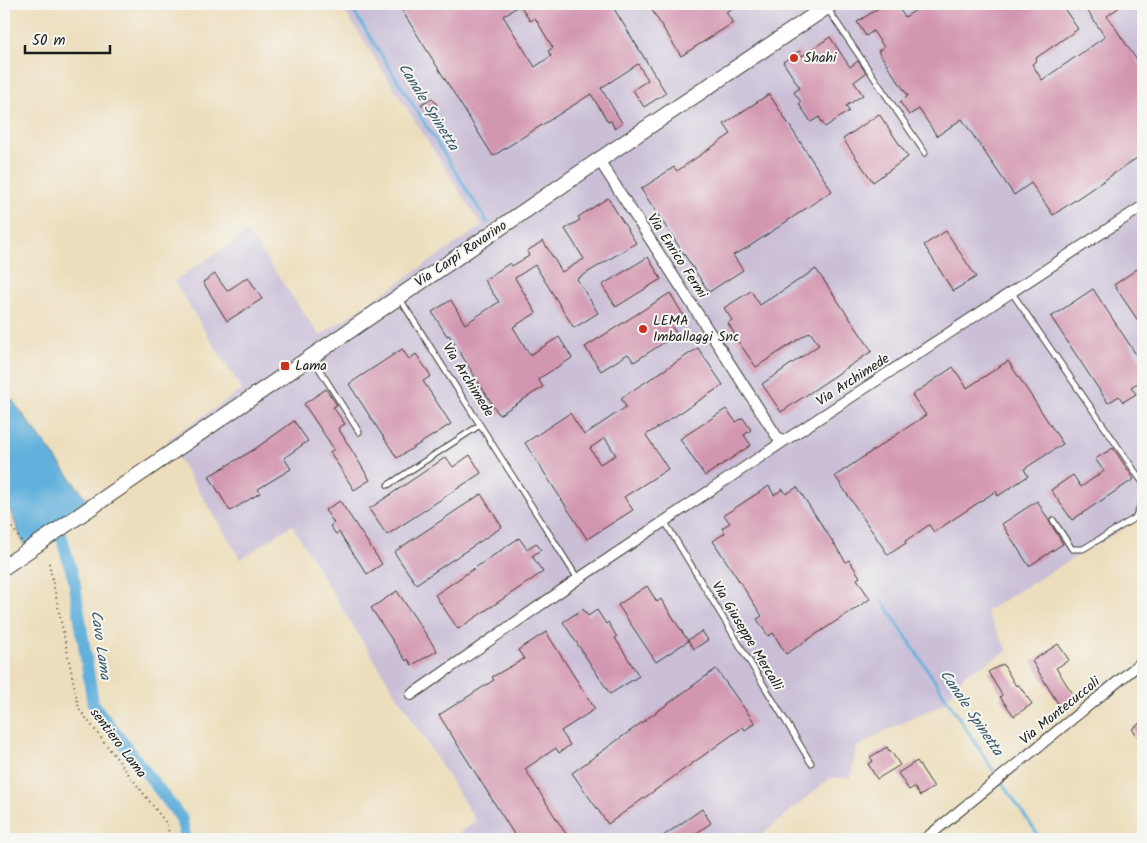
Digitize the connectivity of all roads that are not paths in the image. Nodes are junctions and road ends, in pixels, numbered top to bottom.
1 (829, 5) edge
2 (925, 152) dead end
3 (599, 160) junction
4 (1143, 206) edge
5 (1012, 293) junction
6 (399, 296) junction
7 (312, 356) junction
8 (480, 425) junction
9 (359, 432) dead end
10 (781, 443) junction
11 (1143, 483) edge
12 (388, 484) dead end
13 (1143, 498) edge
14 (1053, 520) dead end
15 (665, 522) junction
16 (4, 567) edge
17 (578, 578) junction
18 (1143, 661) edge
19 (411, 695) dead end
20 (811, 763) dead end
21 (925, 839) edge

1 - 2 lane
1 - 3 main road, Via Carpi Ravarino
3 - 6 main road, Via Carpi Ravarino
3 - 10 street, Via Enrico Fermi
4 - 5 street, Via Archimede
5 - 10 street, Via Archimede
5 - 11 lane
6 - 7 main road, Via Carpi Ravarino
6 - 8 lane, Via Archimede
7 - 9 lane
7 - 16 main road, Via Carpi Ravarino
8 - 12 lane
8 - 17 lane, Via Archimede
10 - 15 street, Via Archimede
13 - 14 lane
15 - 17 street, Via Archimede
15 - 20 lane, Via Giuseppe Mercalli
17 - 19 street, Via Archimede
18 - 21 street, Via Montecuccoli

